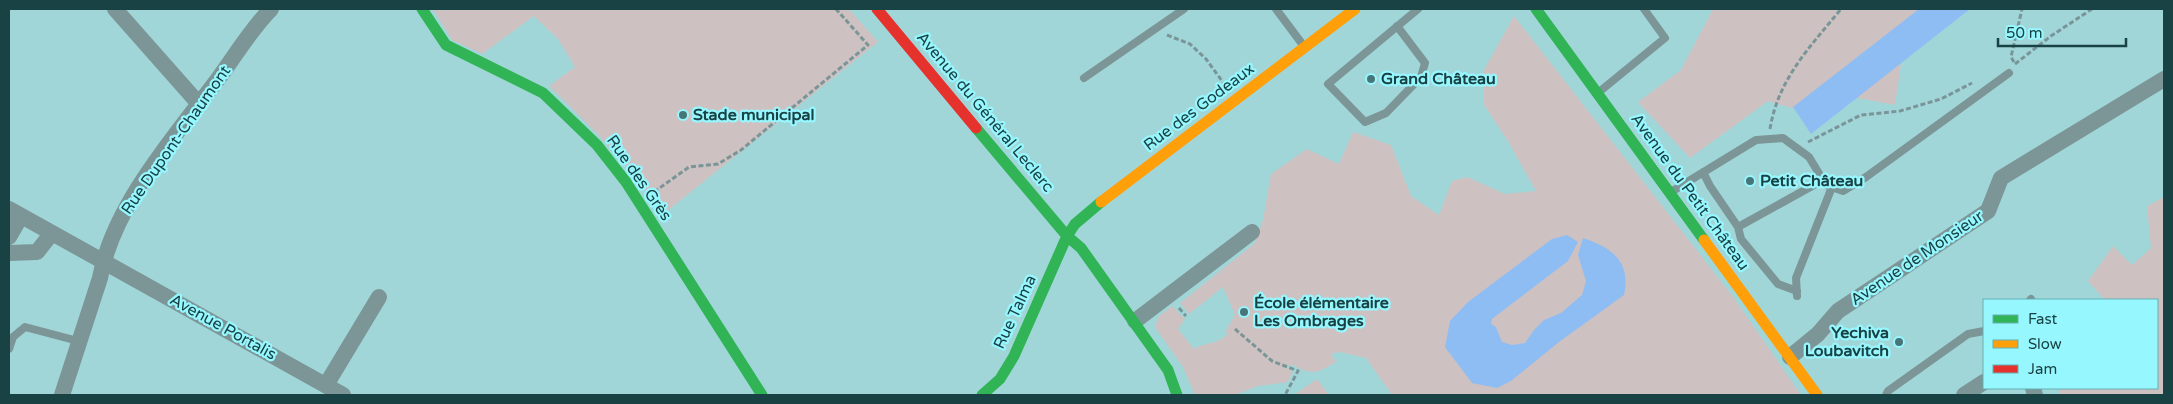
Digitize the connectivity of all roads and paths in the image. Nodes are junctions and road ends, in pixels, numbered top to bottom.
1 (115, 9) edge
2 (271, 9) edge
3 (422, 9) edge
4 (836, 9) edge
5 (877, 9) edge
6 (1184, 9) edge
7 (1276, 9) edge
8 (1355, 9) edge
9 (1418, 9) edge
10 (1536, 9) edge
11 (1644, 9) edge
12 (1841, 9) edge
13 (2022, 9) edge
14 (2092, 9) edge
15 (1397, 26) junction
16 (1152, 31) junction
17 (1304, 47) junction
18 (2009, 72) dead end
19 (1084, 78) dead end
20 (2164, 79) edge
21 (1978, 80) dead end
22 (1597, 93) junction
23 (1234, 100) junction
24 (199, 104) junction
25 (1768, 139) junction
26 (1796, 147) junction
27 (1703, 172) junction
28 (1824, 180) junction
29 (1832, 187) junction
30 (1669, 193) junction
31 (640, 203) junction
32 (15, 212) edge
33 (1738, 227) junction
34 (1252, 232) dead end
35 (52, 233) junction
36 (1067, 236) junction
37 (9, 237) edge
38 (9, 253) edge
39 (103, 261) junction
40 (379, 296) dead end
41 (1135, 321) junction
42 (1235, 329) dead end
43 (1983, 331) edge
44 (78, 341) junction
45 (9, 349) edge
46 (1790, 356) junction
47 (1983, 383) edge
48 (326, 386) junction
49 (62, 395) edge
50 (343, 395) edge
51 (762, 395) edge
52 (982, 395) edge
53 (1177, 395) edge
54 (1285, 395) edge
55 (1816, 395) edge
56 (1886, 395) edge
57 (1964, 395) edge

1 - 24 street
2 - 24 street, Rue Dupont-Chaumont
3 - 31 street, Rue des Grès
4 - 31 path
5 - 36 street, Avenue du Général Leclerc
6 - 16 lane
7 - 17 lane
8 - 17 street, Rue des Godeaux
9 - 15 lane
10 - 22 street, Avenue du Petit Château
11 - 22 lane
12 - 25 path
13 - 14 path
15 - 15 lane
16 - 19 lane
16 - 23 path
17 - 23 street, Rue des Godeaux
18 - 29 lane
20 - 46 street, Avenue de Monsieur
21 - 26 path
22 - 30 street, Avenue du Petit Château
23 - 36 street, Rue des Godeaux
24 - 39 street, Rue Dupont-Chaumont
25 - 26 lane
25 - 27 lane
26 - 28 lane
27 - 30 lane
27 - 33 lane
28 - 29 lane
28 - 33 lane
29 - 33 lane
30 - 46 street, Avenue du Petit Château
31 - 51 street, Rue des Grès
32 - 35 street, Avenue Portalis
32 - 37 street
34 - 41 street
35 - 38 street
35 - 39 street, Avenue Portalis
36 - 41 street, Avenue du Général Leclerc
36 - 52 street, Rue Talma
39 - 44 street, Rue Dupont-Chaumont
39 - 48 street, Avenue Portalis
40 - 48 street
41 - 53 street, Avenue du Général Leclerc
42 - 54 path
43 - 56 lane
44 - 45 lane
44 - 49 street, Rue Dupont-Chaumont
46 - 55 street, Avenue du Petit Château
47 - 57 street
48 - 50 street, Avenue Portalis

